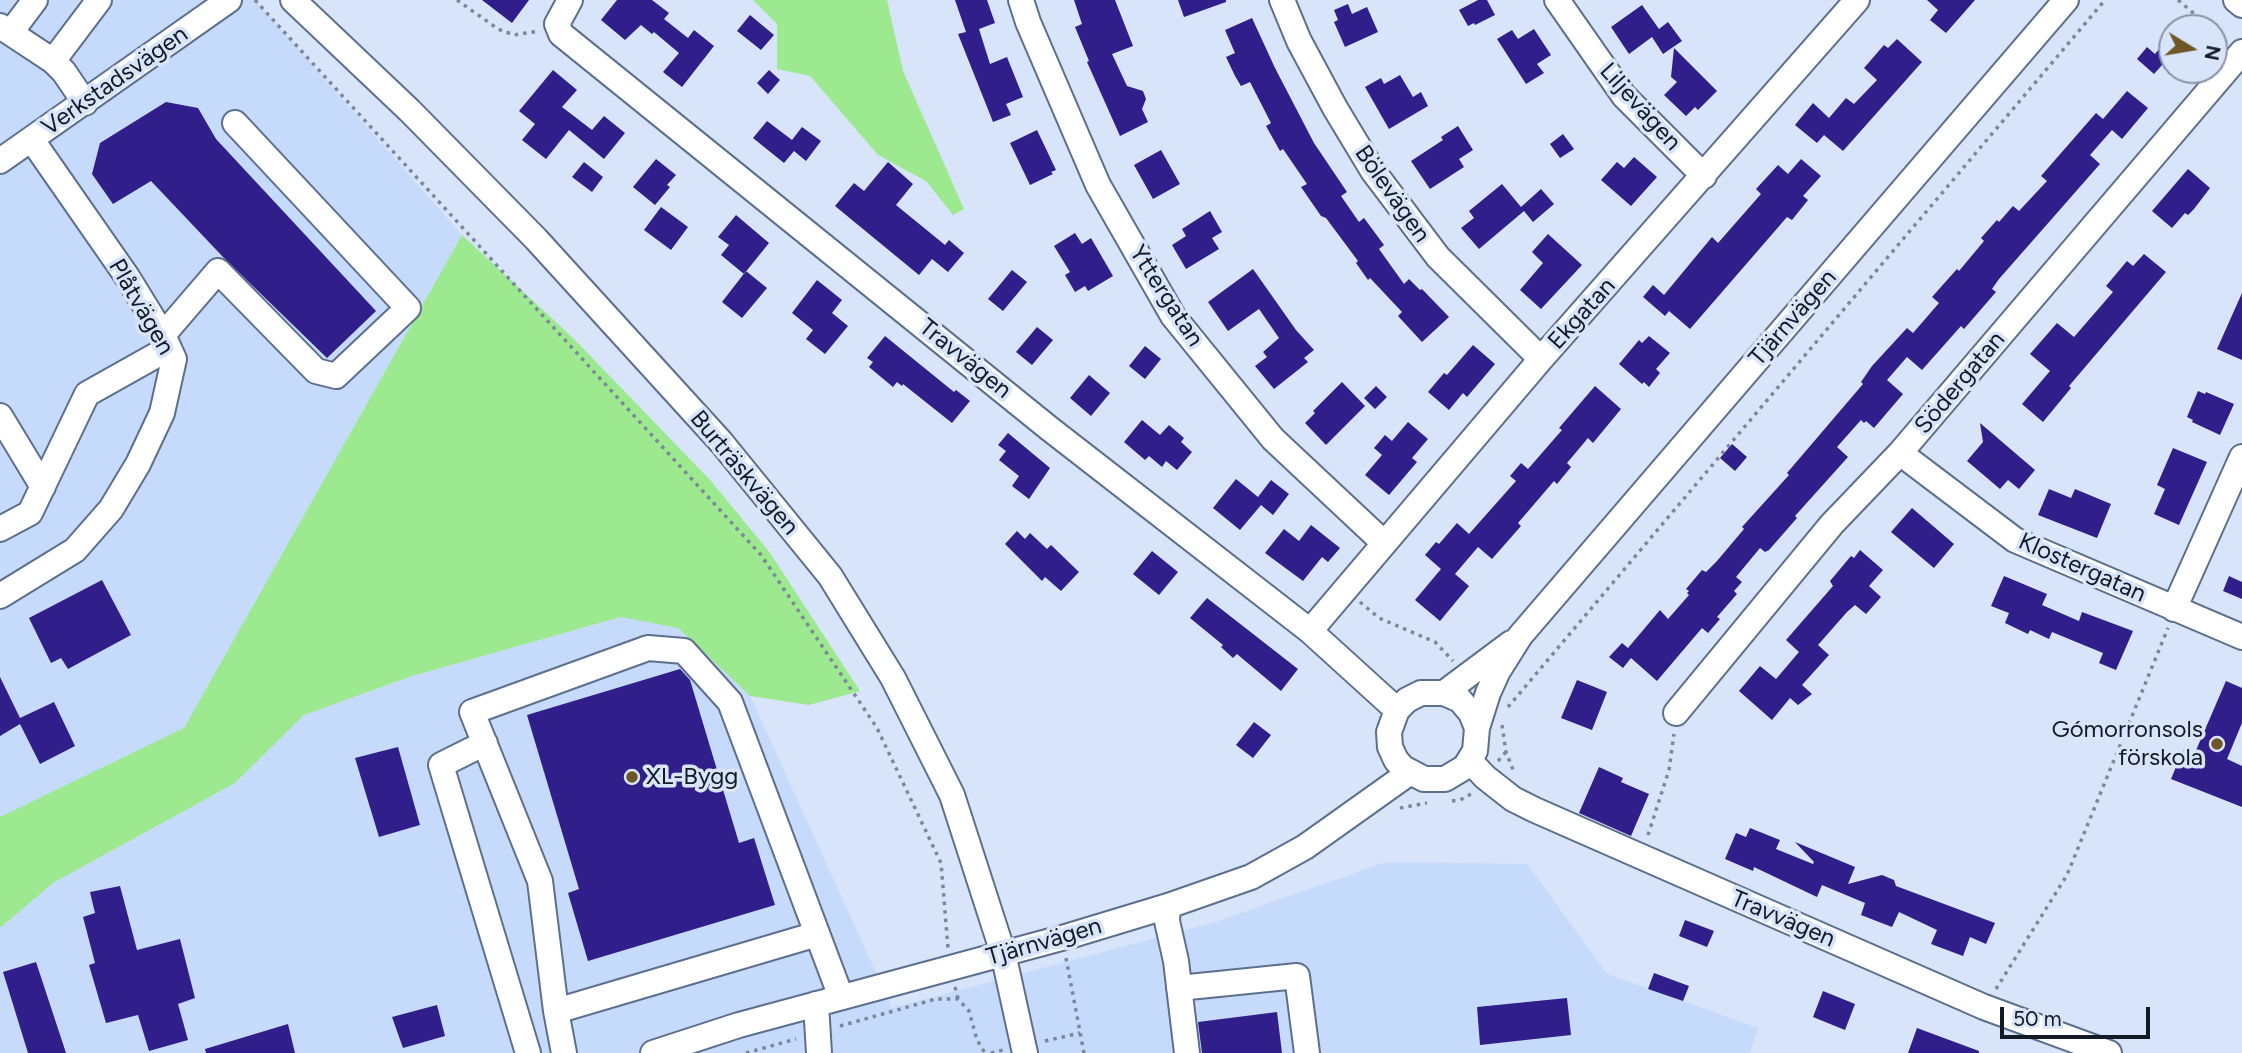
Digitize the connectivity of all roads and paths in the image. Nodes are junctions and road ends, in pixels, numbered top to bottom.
1 (35, 0) edge
2 (99, 0) edge
3 (229, 0) edge
4 (255, 0) edge
5 (293, 0) edge
6 (457, 0) edge
7 (570, 0) edge
8 (1021, 0) edge
9 (1282, 0) edge
10 (1557, 0) edge
11 (1857, 0) edge
12 (2066, 0) edge
13 (2105, 0) edge
14 (2178, 0) edge
15 (2236, 0) edge
16 (2242, 5) edge
17 (2194, 14) edge
18 (557, 24) junction
19 (6, 29) edge
20 (2242, 52) edge
21 (53, 61) junction
22 (85, 103) junction
23 (235, 123) dead end
24 (32, 140) junction
25 (0, 160) edge
26 (1704, 176) junction
27 (166, 341) junction
28 (1541, 359) junction
29 (0, 416) edge
30 (1900, 453) junction
31 (2242, 457) edge
32 (43, 487) junction
33 (0, 529) edge
34 (1384, 543) junction
35 (0, 596) edge
36 (2174, 609) junction
37 (1310, 631) junction
38 (1520, 636) junction
39 (2242, 637) edge
40 (1444, 693) junction
41 (1397, 710) junction
42 (1505, 710) dead end
43 (1676, 713) joint
44 (1477, 728) junction
45 (485, 743) junction
46 (1470, 761) junction
47 (1409, 773) junction
48 (1640, 857) junction
49 (1168, 906) junction
50 (817, 934) junction
51 (1003, 953) junction
52 (952, 967) junction
53 (1179, 988) junction
54 (841, 998) junction
55 (958, 999) junction
56 (816, 1004) junction
57 (1984, 1007) junction
58 (556, 1011) junction
59 (818, 1043) edge
60 (528, 1053) edge
61 (564, 1053) edge
62 (653, 1053) edge
63 (746, 1053) edge
64 (985, 1053) edge
65 (1025, 1053) edge
66 (1187, 1053) edge
67 (1307, 1053) edge
68 (2109, 1053) edge

1 - 19 street
2 - 21 street
3 - 22 street, Verkstadsvägen
4 - 52 path
5 - 51 street, Burträskvägen
6 - 18 path
7 - 18 street
8 - 34 street, Yttergatan
9 - 28 street, Bölevägen
10 - 26 street, Liljevägen
11 - 26 street, Ekgatan
12 - 38 street, Tjärnvägen
13 - 42 path
14 - 17 path
15 - 16 street
18 - 37 street, Travvägen
19 - 21 street
20 - 30 street, Södergatan
21 - 22 street
22 - 24 street, Verkstadsvägen
23 - 27 street
24 - 25 street, Verkstadsvägen
24 - 27 street, Plåtvägen
26 - 28 street, Ekgatan
27 - 32 street
27 - 35 street, Plåtvägen
28 - 34 street, Ekgatan
29 - 32 street
30 - 36 street, Klostergatan
30 - 43 street, Södergatan
31 - 36 street
32 - 33 street
34 - 37 street, Ekgatan
36 - 39 street, Klostergatan
36 - 57 path
37 - 41 street, Travvägen
38 - 40 street, Tjärnvägen
38 - 44 street, Tjärnvägen
40 - 41 street
40 - 44 street
41 - 47 street
43 - 48 path
44 - 46 street
45 - 50 street
45 - 58 street
45 - 60 street
46 - 47 street
46 - 48 street, Travvägen
47 - 49 street, Tjärnvägen
48 - 57 street, Travvägen
49 - 51 street, Tjärnvägen
49 - 53 street
50 - 54 street
50 - 58 street
51 - 52 street, Tjärnvägen
51 - 65 street, Burträskvägen
52 - 54 street, Tjärnvägen
52 - 55 path
53 - 66 street
53 - 67 street
54 - 56 street, Tjärnvägen
55 - 59 path
55 - 64 path
56 - 59 street
56 - 62 street, Tjärnvägen
57 - 68 street, Travvägen
58 - 61 street
59 - 63 path

